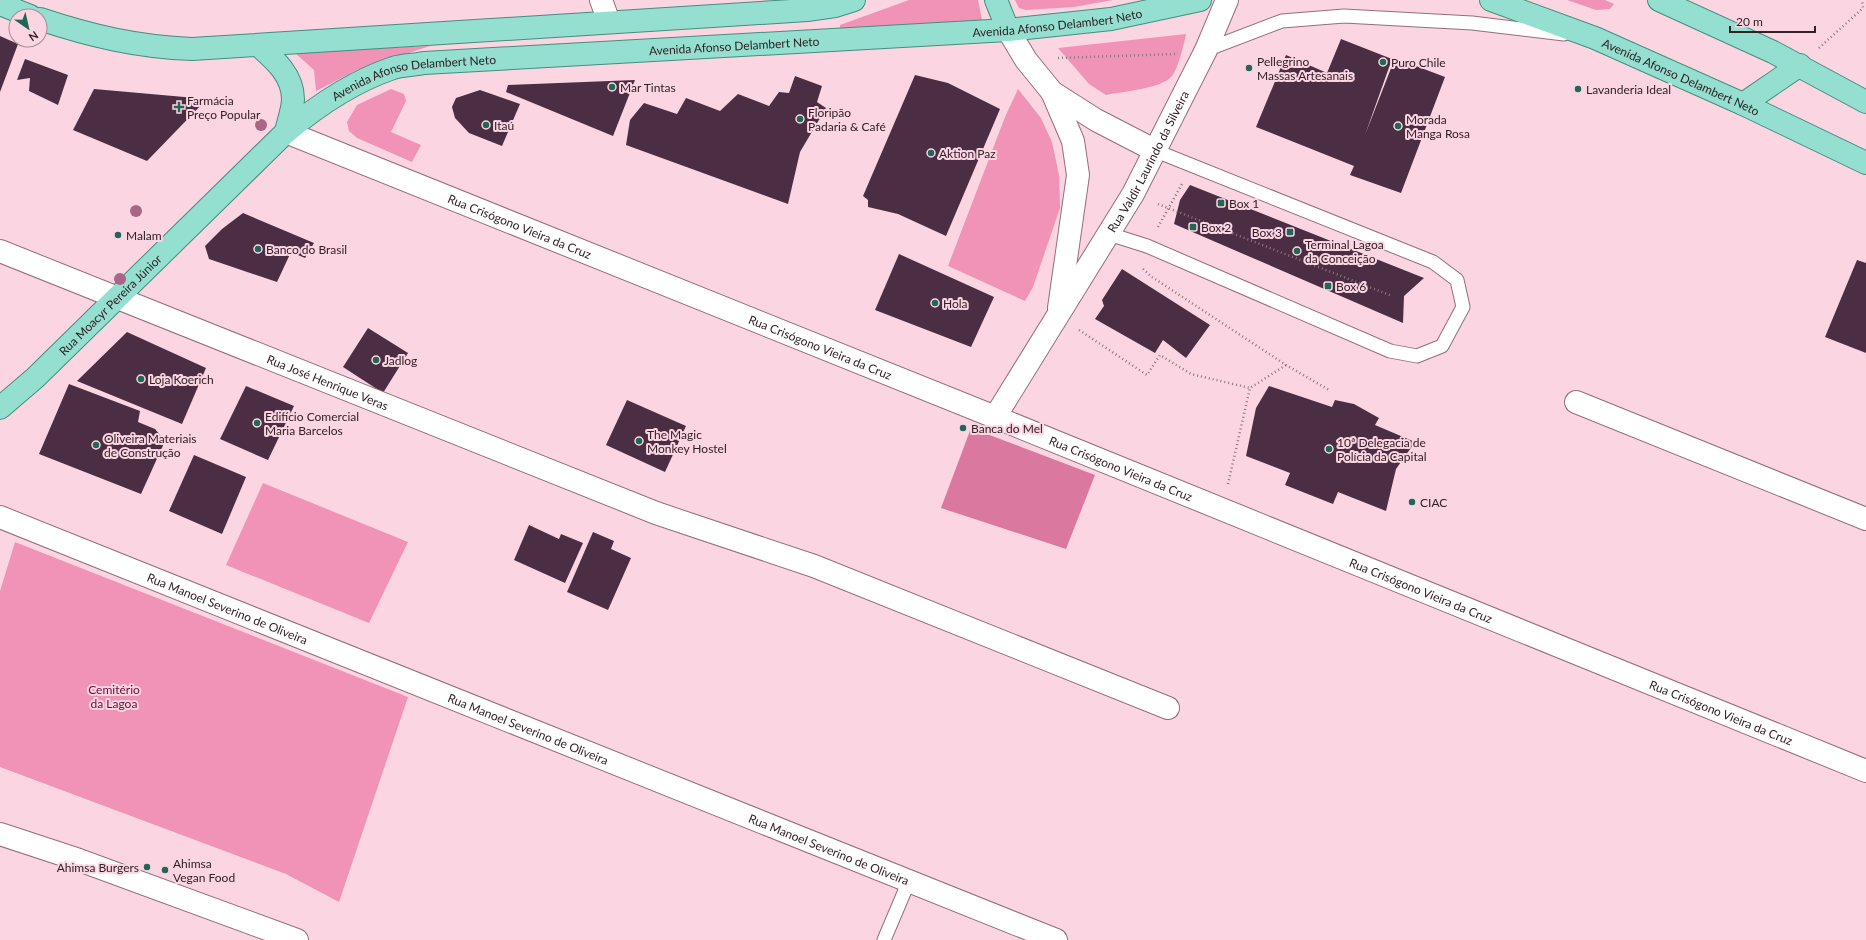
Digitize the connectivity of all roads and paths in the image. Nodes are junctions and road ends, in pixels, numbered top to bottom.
1 (601, 0) edge
2 (854, 0) edge
3 (996, 0) edge
4 (1200, 0) edge
5 (1227, 0) edge
6 (1491, 0) edge
7 (1659, 0) edge
8 (1862, 0) edge
9 (0, 4) edge
10 (10, 8) edge
11 (48, 21) edge
12 (609, 22) junction
13 (1008, 30) junction
14 (1595, 38) junction
15 (258, 45) junction
16 (1206, 50) junction
17 (1026, 60) junction
18 (1800, 66) junction
19 (1052, 92) junction
20 (1866, 102) edge
21 (1743, 104) junction
22 (286, 132) junction
23 (1156, 151) junction
24 (1866, 163) edge
25 (1192, 164) junction
26 (1133, 194) junction
27 (1168, 208) junction
28 (1109, 234) junction
29 (1147, 246) junction
30 (0, 252) edge
31 (1141, 266) dead end
32 (1392, 296) dead end
33 (117, 299) junction
34 (1058, 317) junction
35 (1286, 365) junction
36 (1250, 388) junction
37 (1328, 390) dead end
38 (1576, 402) dead end
39 (0, 408) edge
40 (995, 417) junction
41 (1222, 509) junction
42 (0, 518) edge
43 (1866, 519) edge
44 (1168, 708) dead end
45 (1866, 771) edge
46 (0, 834) edge
47 (909, 881) junction
48 (297, 940) edge
49 (884, 940) edge
50 (1056, 940) edge

1 - 12 street
2 - 12 main road
3 - 13 main road
4 - 13 main road, Avenida Afonso Delambert Neto
5 - 16 street, Rua Valdir Laurindo da Silveira
6 - 14 main road, Avenida Afonso Delambert Neto
7 - 18 main road
8 - 18 path
9 - 10 main road
11 - 15 main road
12 - 15 main road
13 - 17 street, Rua Valdir Laurindo da Silveira
13 - 22 main road, Avenida Afonso Delambert Neto
14 - 16 lane
14 - 21 main road, Avenida Afonso Delambert Neto
15 - 22 main road
16 - 17 path
16 - 23 street, Rua Valdir Laurindo da Silveira
17 - 19 street, Rua Valdir Laurindo da Silveira
18 - 20 main road
18 - 21 main road
19 - 23 street
19 - 34 street, Rua Valdir Laurindo da Silveira
21 - 24 main road, Avenida Afonso Delambert Neto
22 - 33 main road, Rua Moacyr Pereira Júnior
22 - 40 street, Rua Crisógono Vieira da Cruz
23 - 25 lane
23 - 26 street, Rua Valdir Laurindo da Silveira
25 - 27 path
25 - 29 lane
26 - 27 path
26 - 28 street, Rua Valdir Laurindo da Silveira
27 - 29 path
27 - 32 path
28 - 29 lane
28 - 34 street, Rua Valdir Laurindo da Silveira
30 - 33 street, Rua José Henrique Veras
31 - 35 path
33 - 39 main road, Rua Moacyr Pereira Júnior
33 - 44 street, Rua José Henrique Veras
34 - 36 path
34 - 40 street, Rua Valdir Laurindo da Silveira
35 - 36 path
35 - 37 path
36 - 41 path
38 - 43 street
40 - 41 street, Rua Crisógono Vieira da Cruz
41 - 45 street, Rua Crisógono Vieira da Cruz
42 - 47 street, Rua Manoel Severino de Oliveira
46 - 48 street
47 - 49 lane
47 - 50 street, Rua Manoel Severino de Oliveira

